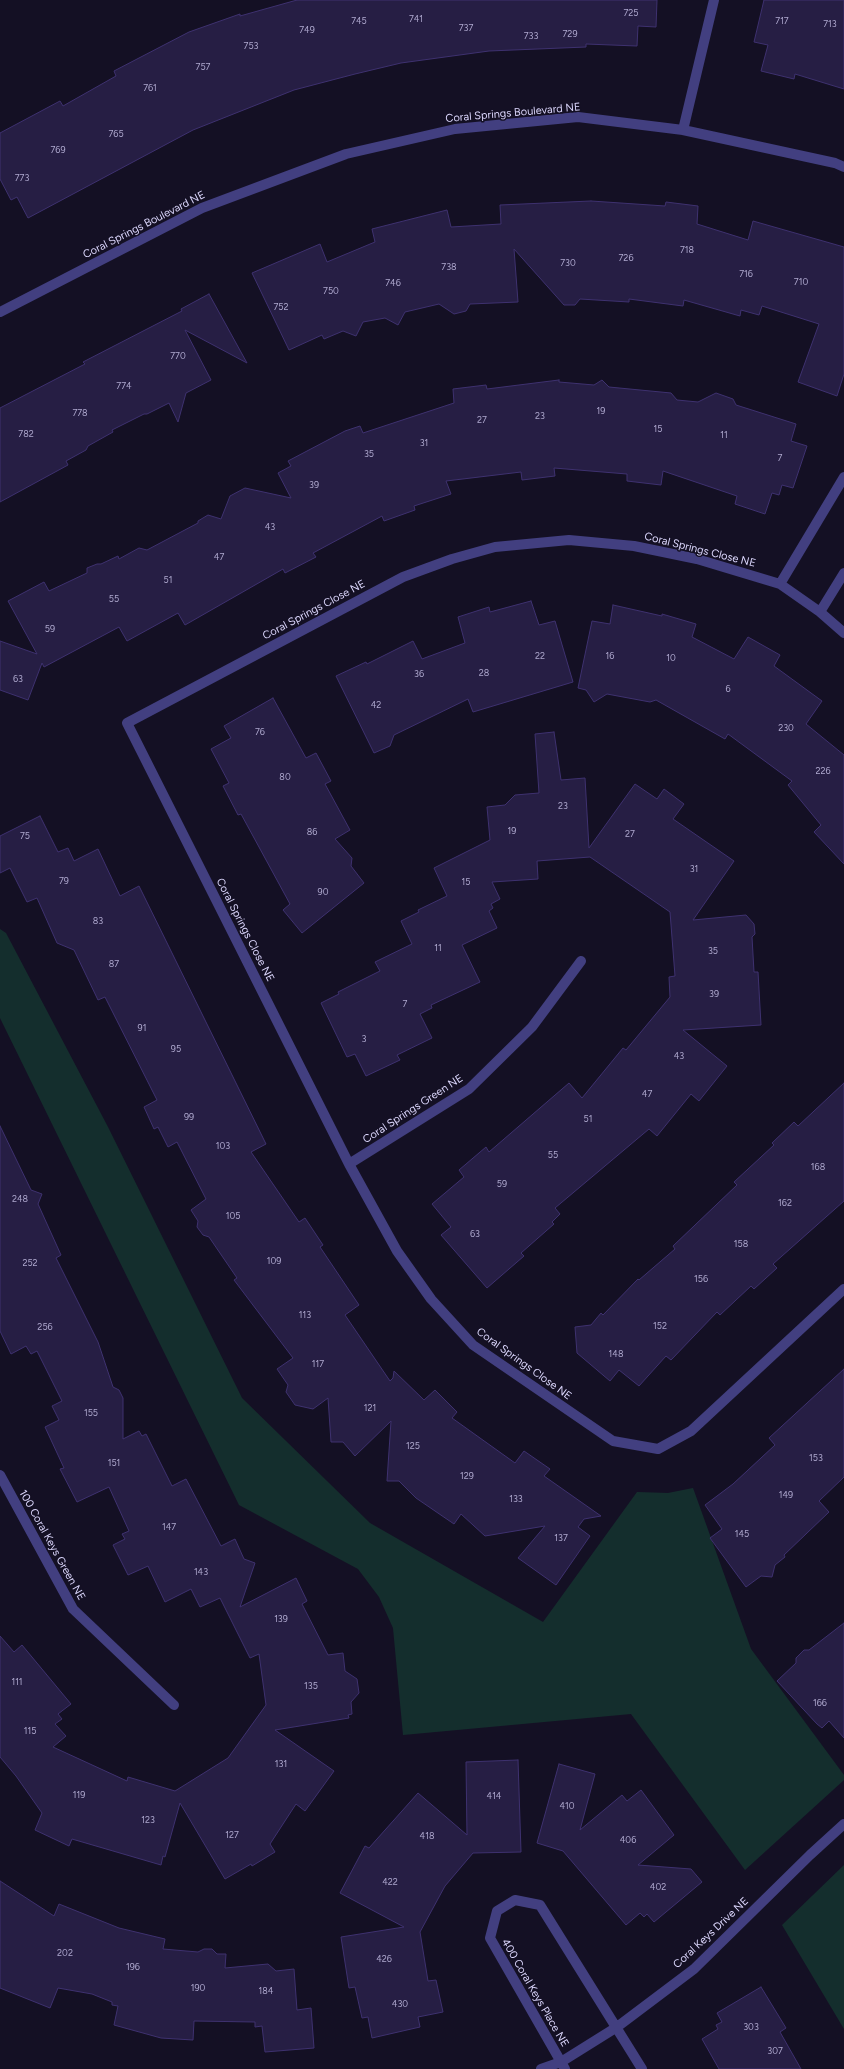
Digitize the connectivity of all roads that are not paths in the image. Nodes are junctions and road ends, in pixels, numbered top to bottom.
1 (714, 0) edge
2 (683, 130) junction
3 (844, 167) edge
4 (0, 312) edge
5 (844, 477) edge
6 (844, 573) edge
7 (780, 584) junction
8 (820, 612) junction
9 (844, 633) edge
10 (581, 961) dead end
11 (349, 1164) junction
12 (844, 1289) edge
13 (0, 1475) edge
14 (174, 1705) dead end
15 (844, 1824) edge
16 (617, 2027) junction
17 (563, 2065) edge
18 (541, 2069) edge
19 (642, 2069) edge

1 - 2 street
2 - 3 street, Coral Springs Boulevard NE
2 - 4 street, Coral Springs Boulevard NE
5 - 7 street
6 - 8 street
7 - 8 street, Coral Springs Close NE
7 - 11 street, Coral Springs Close NE
8 - 9 street, Coral Springs Close NE
10 - 11 street, Coral Springs Green NE
11 - 12 street, Coral Springs Close NE
13 - 14 street, 100 Coral Keys Green NE
15 - 16 street, Coral Keys Drive NE
16 - 17 street, Coral Keys Drive NE
16 - 17 street, 400 Coral Keys Place NE
16 - 19 street, 400 Coral Keys Place NE
17 - 18 street, Coral Keys Drive NE

